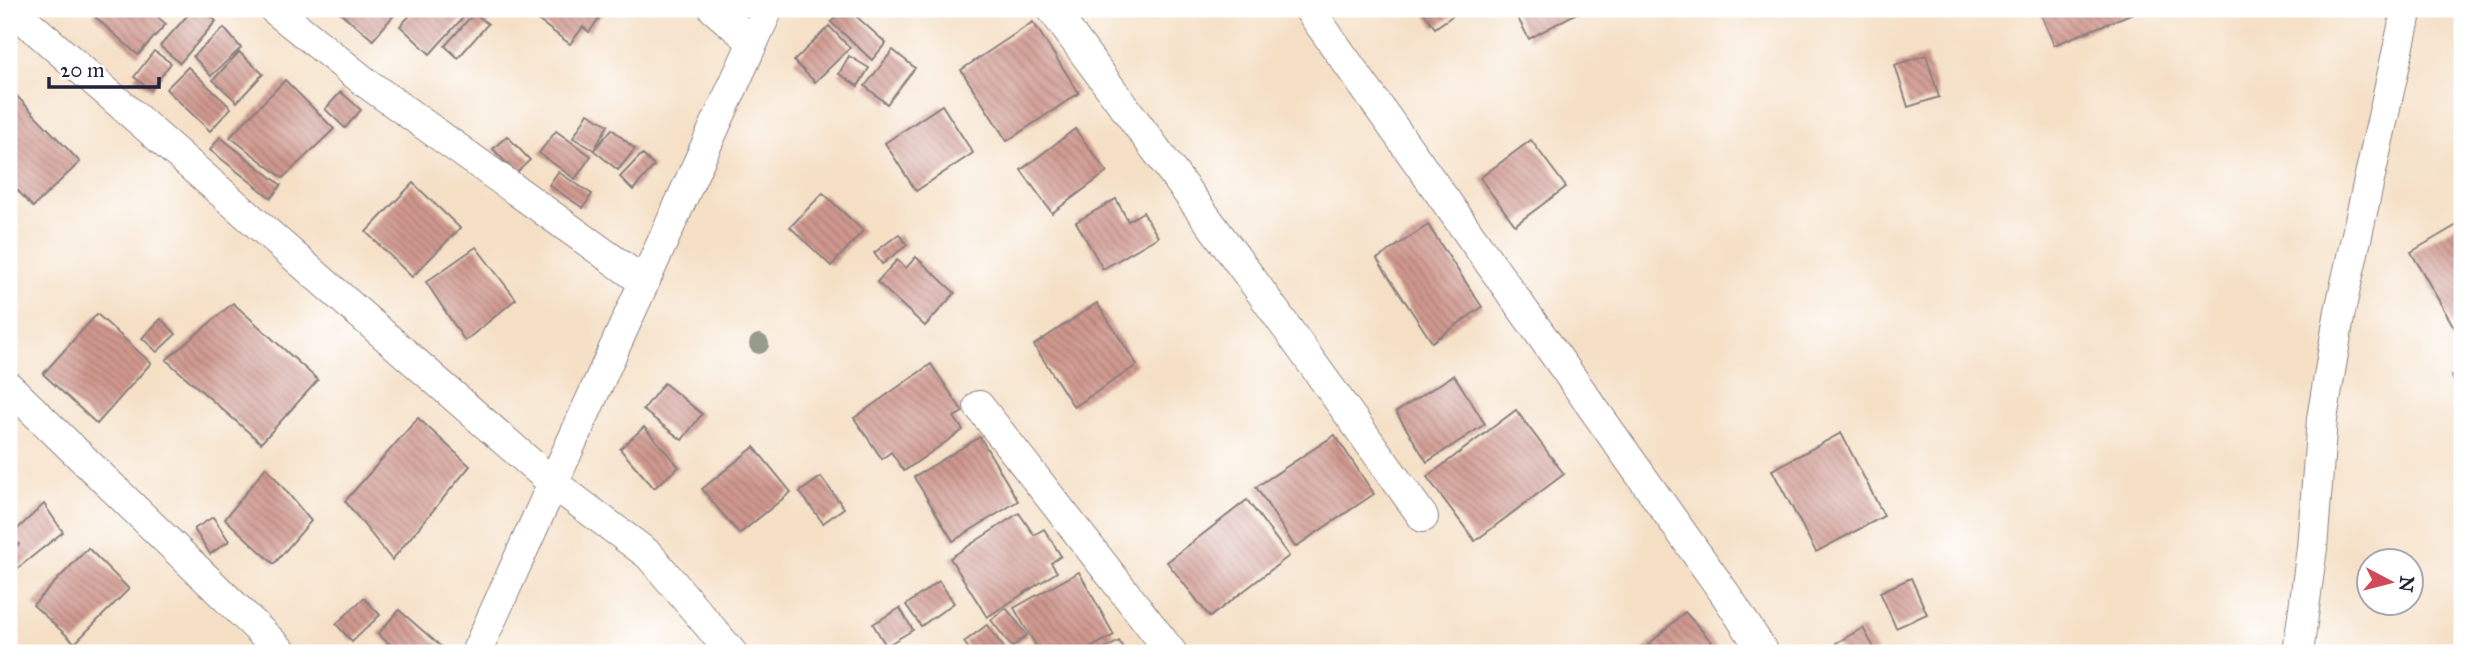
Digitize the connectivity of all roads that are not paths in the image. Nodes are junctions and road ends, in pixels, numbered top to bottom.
1 (12, 9) edge
2 (274, 9) edge
3 (714, 9) edge
4 (768, 9) edge
5 (1052, 9) edge
6 (1309, 9) edge
7 (2407, 9) edge
8 (753, 43) junction
9 (644, 282) junction
10 (9, 387) edge
11 (979, 406) dead end
12 (553, 483) junction
13 (1423, 517) dead end
14 (283, 653) edge
15 (476, 653) edge
16 (732, 653) edge
17 (1172, 653) edge
18 (1764, 653) edge
19 (2298, 653) edge

1 - 12 street
2 - 9 street
3 - 8 street
4 - 8 street
5 - 13 street
6 - 18 street
7 - 19 street
8 - 9 street
9 - 12 street
10 - 14 street
11 - 17 street
12 - 15 street
12 - 16 street

